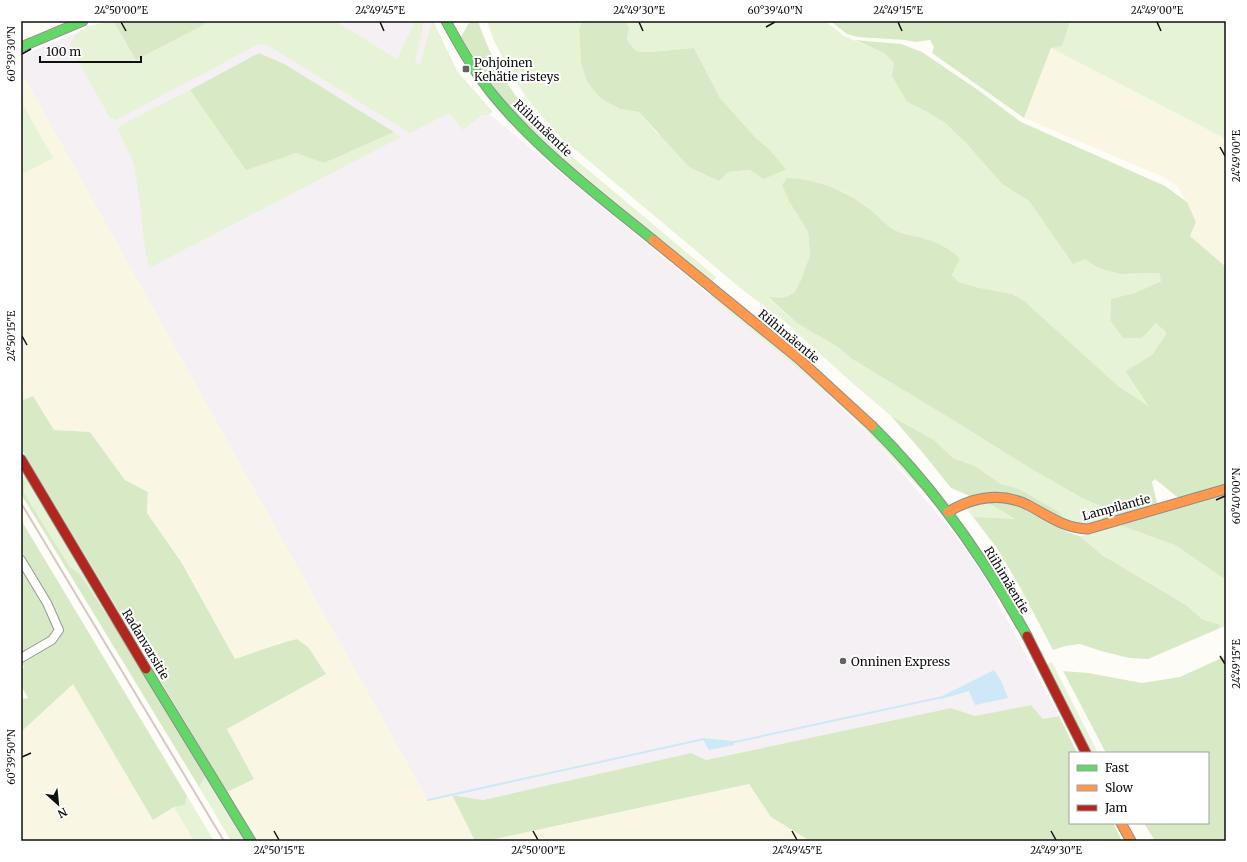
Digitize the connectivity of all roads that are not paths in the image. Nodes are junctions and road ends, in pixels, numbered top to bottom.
1 (83, 21) edge
2 (446, 21) edge
3 (21, 47) edge
4 (21, 459) edge
5 (1226, 489) edge
6 (948, 512) junction
7 (21, 560) edge
8 (21, 658) edge
9 (1085, 752) edge
10 (1122, 824) edge
11 (251, 841) edge
12 (1131, 841) edge

1 - 3 street
2 - 6 street, Riihimäentie
4 - 11 street, Radanvarsitie
5 - 6 street, Lampilantie
6 - 9 street, Riihimäentie
7 - 8 street
10 - 12 street

